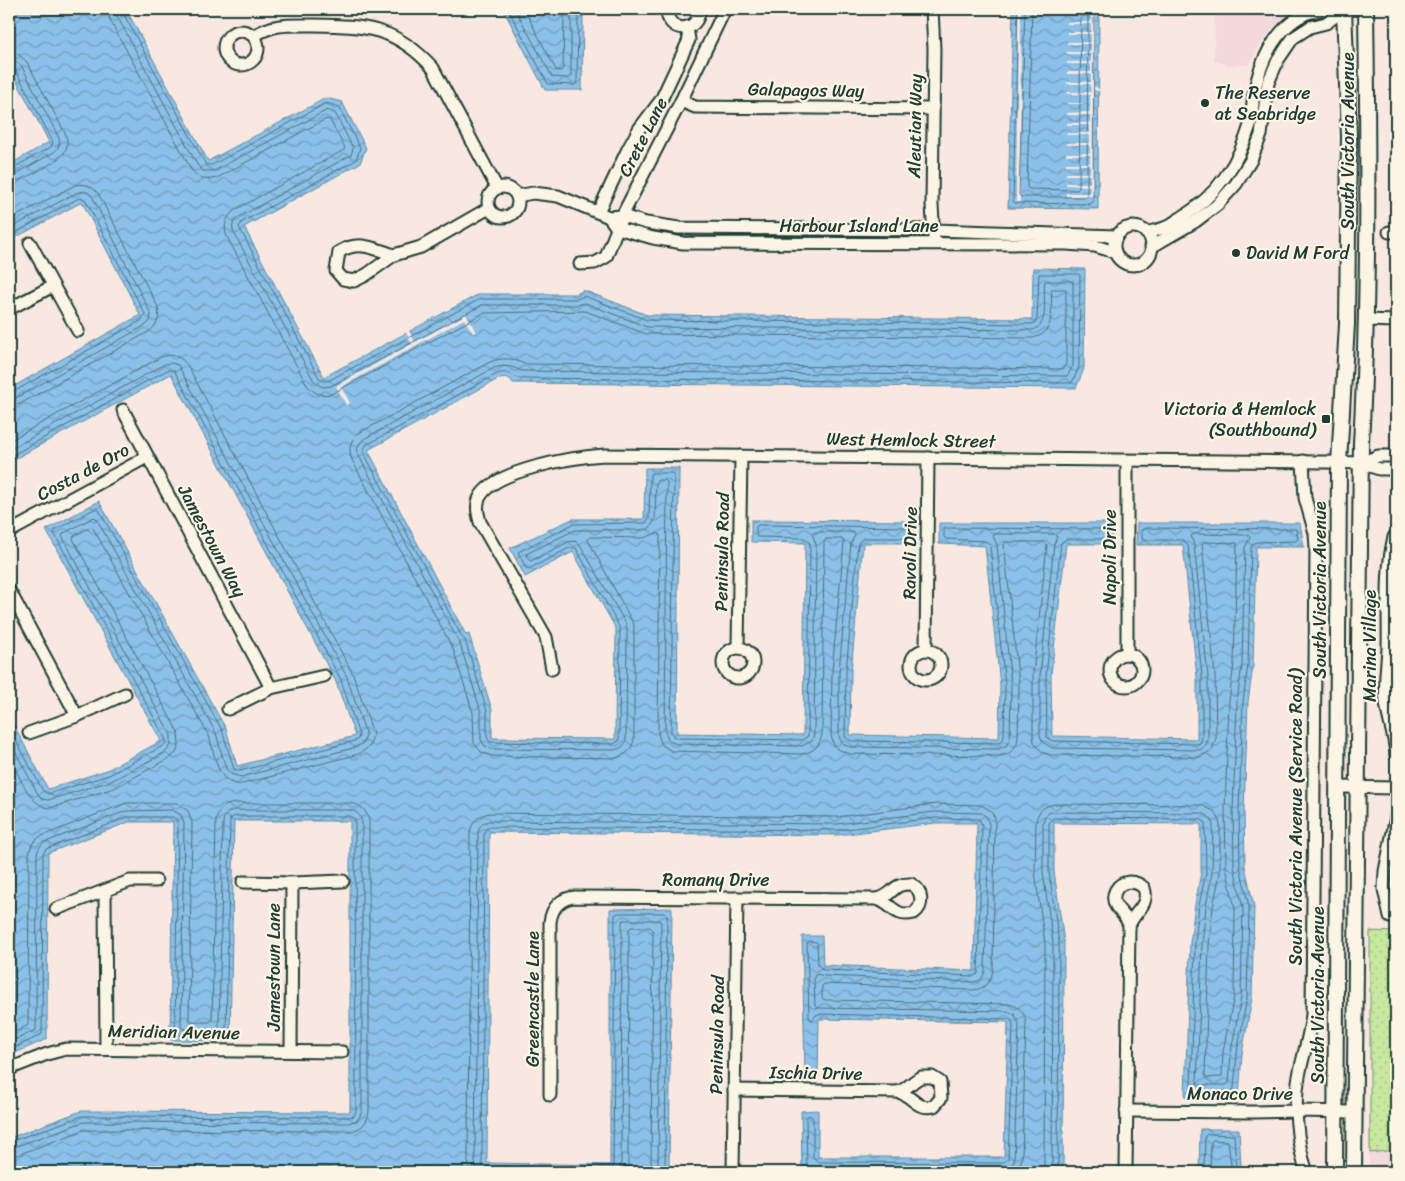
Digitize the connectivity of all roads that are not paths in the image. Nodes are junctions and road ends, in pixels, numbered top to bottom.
1 (667, 9) edge
2 (699, 9) edge
3 (725, 9) edge
4 (932, 9) edge
5 (1344, 9) edge
6 (1362, 9) edge
7 (1366, 9) edge
8 (687, 28) junction
9 (254, 36) dead end
10 (681, 101) junction
11 (933, 109) junction
12 (497, 188) junction
13 (517, 196) junction
14 (489, 208) junction
15 (604, 214) junction
16 (622, 216) junction
17 (617, 228) junction
18 (934, 230) junction
19 (1146, 233) junction
20 (1117, 236) junction
21 (30, 243) dead end
22 (934, 243) junction
23 (1152, 247) junction
24 (1115, 252) junction
25 (394, 255) junction
26 (580, 264) dead end
27 (53, 286) junction
28 (9, 309) edge
29 (1366, 320) junction
30 (1396, 321) edge
31 (78, 331) dead end
32 (123, 410) dead end
33 (741, 456) junction
34 (1396, 456) edge
35 (147, 457) junction
36 (928, 458) junction
37 (1127, 461) junction
38 (1303, 461) junction
39 (1339, 463) junction
40 (1361, 463) junction
41 (1396, 469) edge
42 (9, 532) edge
43 (1394, 537) dead end
44 (9, 590) edge
45 (738, 648) dead end
46 (926, 649) dead end
47 (1128, 654) dead end
48 (552, 668) dead end
49 (324, 676) dead end
50 (271, 688) junction
51 (125, 694) dead end
52 (228, 708) dead end
53 (77, 716) junction
54 (29, 733) dead end
55 (1396, 755) edge
56 (1338, 787) junction
57 (1357, 787) junction
58 (1396, 788) edge
59 (1396, 817) edge
60 (156, 881) dead end
61 (343, 881) dead end
62 (243, 882) dead end
63 (292, 883) junction
64 (105, 892) junction
65 (737, 898) junction
66 (877, 899) dead end
67 (556, 905) joint
68 (56, 909) dead end
69 (1390, 917) dead end
70 (1130, 926) dead end
71 (106, 1049) junction
72 (291, 1051) junction
73 (342, 1052) dead end
74 (9, 1069) edge
75 (734, 1090) junction
76 (898, 1092) dead end
77 (550, 1095) dead end
78 (1126, 1111) junction
79 (1298, 1111) junction
80 (1335, 1111) junction
81 (1354, 1112) junction
82 (733, 1172) edge
83 (1126, 1172) edge
84 (1307, 1172) edge
85 (1335, 1172) edge
86 (1354, 1172) edge

1 - 8 street
2 - 8 street
3 - 10 street, Crete Lane
4 - 11 street, Aleutian Way
5 - 6 street
5 - 19 street
5 - 23 street
5 - 39 main road, South Victoria Avenue
7 - 29 main road, South Victoria Avenue
8 - 15 street
9 - 12 street
10 - 11 street, Galapagos Way
10 - 16 street, Crete Lane
11 - 18 street, Aleutian Way
12 - 13 street
12 - 14 street
13 - 14 street
13 - 15 street, Harbour Island Lane
14 - 25 street
15 - 16 street, Harbour Island Lane
15 - 17 street
16 - 17 street, Crete Lane
16 - 18 street, Harbour Island Lane
17 - 22 street, Harbour Island Lane
17 - 26 street, Crete Lane
18 - 20 street, Harbour Island Lane
18 - 22 street, Aleutian Way
19 - 20 street
19 - 23 street
20 - 24 street
21 - 27 street
22 - 24 street, Harbour Island Lane
23 - 24 street
25 - 25 street
27 - 28 street
27 - 31 street
29 - 30 street
29 - 40 main road, South Victoria Avenue
32 - 35 street, Jamestown Way
33 - 36 street, West Hemlock Street
33 - 45 street, Peninsula Road
33 - 48 street, West Hemlock Street
34 - 40 street, West Hemlock Street
35 - 42 street, Costa de Oro
35 - 50 street, Jamestown Way
36 - 37 street, West Hemlock Street
36 - 46 street, Ravoli Drive
37 - 38 street, West Hemlock Street
37 - 47 street, Napoli Drive
38 - 39 street, West Hemlock Street
38 - 79 street, South Victoria Avenue (Service Road)
39 - 40 street, West Hemlock Street
39 - 56 main road, South Victoria Avenue
40 - 41 street, West Hemlock Street
40 - 57 main road, South Victoria Avenue
43 - 55 street, Marina Village
44 - 53 street
49 - 50 street
50 - 52 street
51 - 53 street
53 - 54 street
56 - 57 street
56 - 80 main road, South Victoria Avenue
57 - 58 street
57 - 81 main road, South Victoria Avenue
59 - 69 street
60 - 64 street
61 - 63 street, Jamestown Lane
62 - 63 street, Jamestown Lane
63 - 72 street, Jamestown Lane
64 - 68 street
64 - 71 street
65 - 66 street, Romany Drive
65 - 67 street, Romany Drive
65 - 75 street, Peninsula Road
67 - 77 street, Greencastle Lane
70 - 78 street
71 - 72 street, Meridian Avenue
71 - 74 street, Meridian Avenue
72 - 73 street, Meridian Avenue
75 - 76 street, Ischia Drive
75 - 82 street, Peninsula Road
78 - 79 street, Monaco Drive
78 - 83 street
79 - 80 street, Monaco Drive
79 - 84 street, South Victoria Avenue (Service Road)
80 - 81 street, Monaco Drive
80 - 85 main road, South Victoria Avenue
81 - 86 main road, South Victoria Avenue

